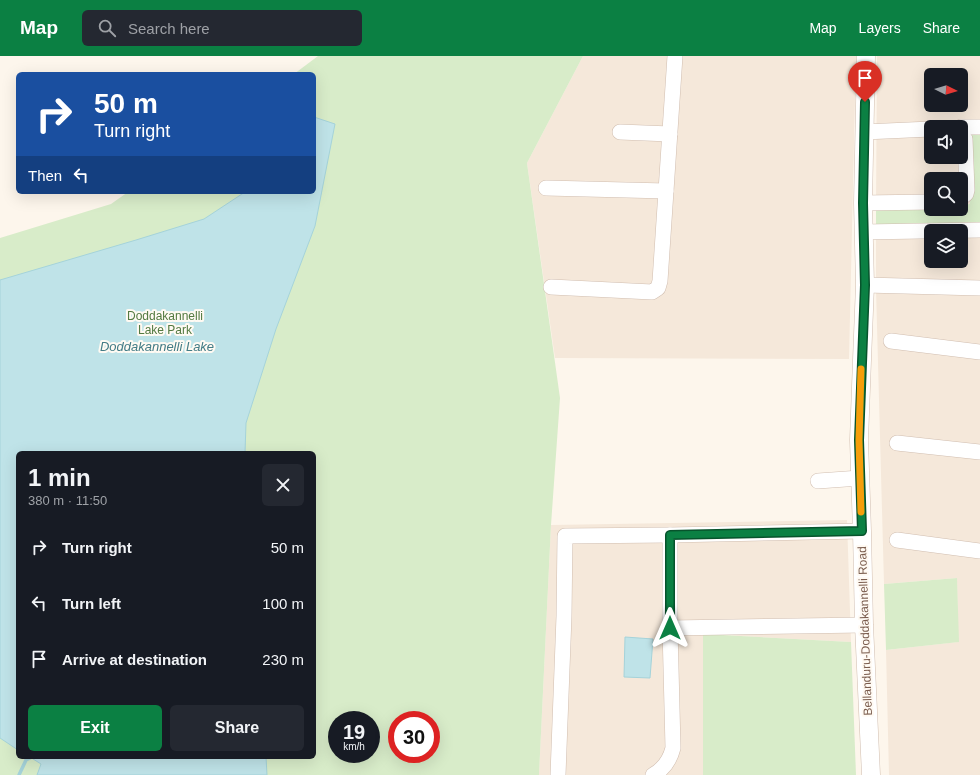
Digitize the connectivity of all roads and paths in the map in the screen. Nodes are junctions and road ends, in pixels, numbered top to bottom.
1 (675, 56) edge
2 (869, 56) edge
3 (980, 126) edge
4 (924, 129) edge
5 (968, 131) edge
6 (620, 132) dead end
7 (864, 132) junction
8 (670, 134) junction
9 (546, 188) dead end
10 (666, 191) junction
11 (924, 202) edge
12 (863, 203) junction
13 (980, 230) edge
14 (864, 232) junction
15 (865, 285) junction
16 (551, 287) dead end
17 (980, 288) edge
18 (891, 341) dead end
19 (980, 352) edge
20 (897, 443) dead end
21 (980, 452) edge
22 (860, 478) junction
23 (818, 481) dead end
24 (862, 531) junction
25 (670, 535) junction
26 (898, 540) dead end
27 (980, 551) edge
28 (864, 625) junction
29 (670, 628) junction
30 (558, 775) edge
31 (653, 775) edge
32 (871, 775) edge

1 - 8 street
2 - 7 street, Bellanduru-Doddakannelli Road
3 - 5 street
4 - 7 street
6 - 8 street
7 - 12 street, Bellanduru-Doddakannelli Road
8 - 10 street
9 - 10 street
10 - 16 street
11 - 12 street
12 - 14 street, Bellanduru-Doddakannelli Road
13 - 14 street
14 - 15 street, Bellanduru-Doddakannelli Road
15 - 17 street
15 - 22 street, Bellanduru-Doddakannelli Road
18 - 19 street
20 - 21 street
22 - 23 street
22 - 24 street, Bellanduru-Doddakannelli Road
24 - 25 street
24 - 28 street, Bellanduru-Doddakannelli Road
25 - 29 street
25 - 30 street
26 - 27 street
28 - 29 street
28 - 32 street, Bellanduru-Doddakannelli Road
29 - 31 street

